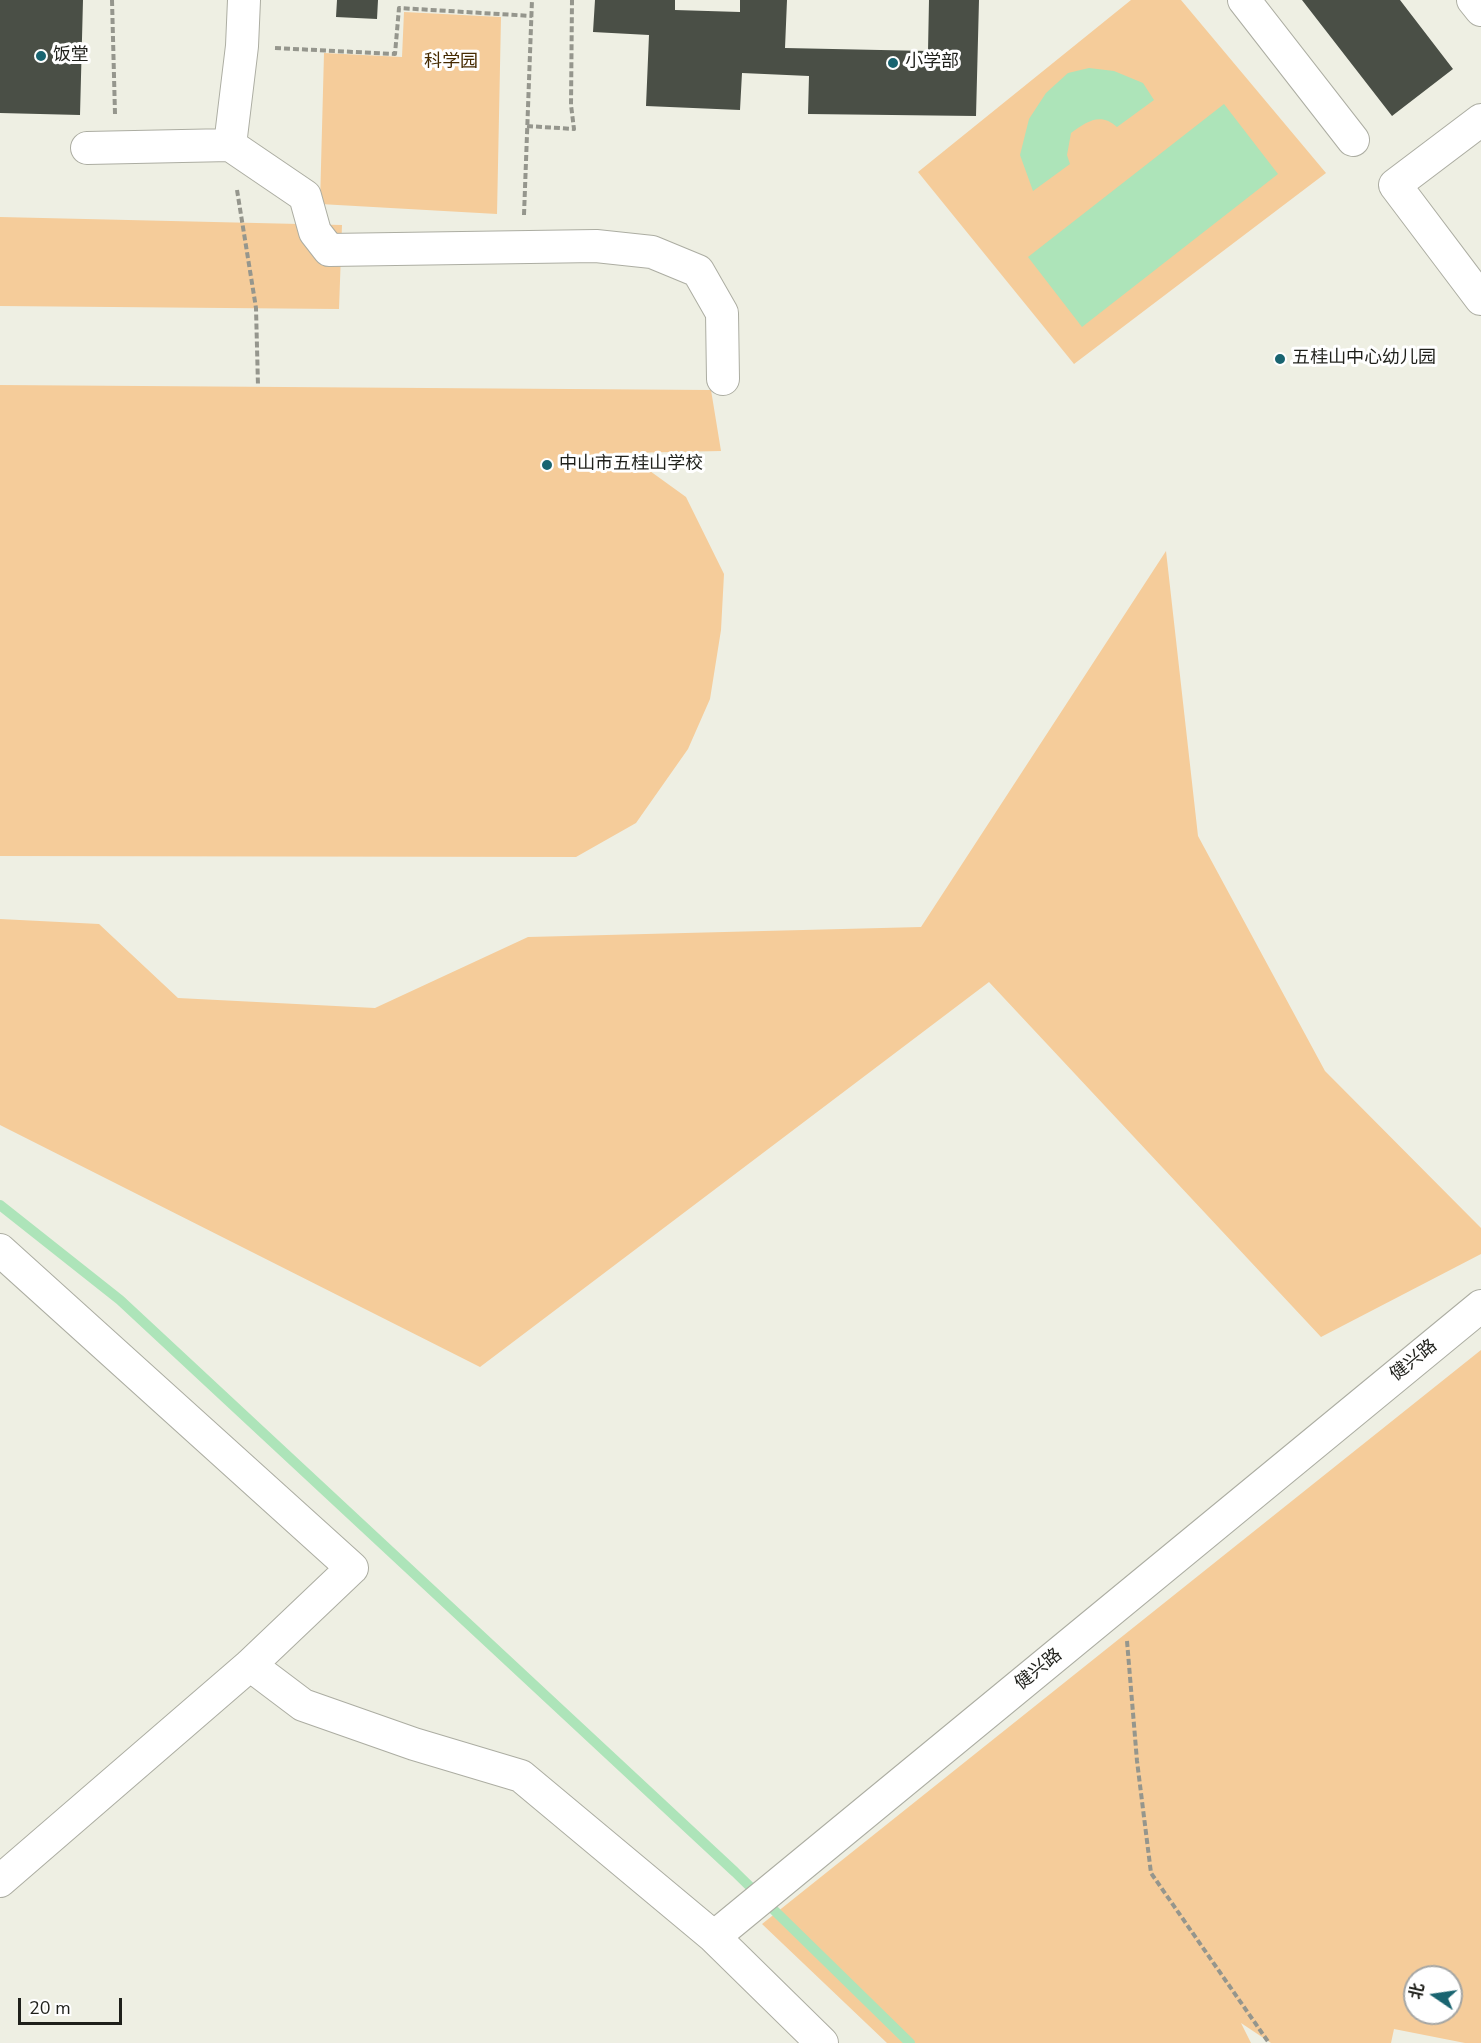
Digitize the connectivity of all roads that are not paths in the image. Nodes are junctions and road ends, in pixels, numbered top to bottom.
1 (244, 0) edge
2 (1244, 0) edge
3 (1473, 0) edge
4 (1481, 10) edge
5 (1481, 120) edge
6 (1353, 140) dead end
7 (230, 145) junction
8 (102, 148) road end
9 (1481, 299) edge
10 (723, 379) dead end
11 (0, 1250) edge
12 (1481, 1306) edge
13 (250, 1665) junction
14 (0, 1881) edge
15 (714, 1937) junction
16 (822, 2043) edge

1 - 7 street
2 - 6 street
3 - 4 street
5 - 9 street
7 - 8 street
7 - 10 street
11 - 13 street
12 - 15 street, 健兴路
13 - 14 street
13 - 15 street
15 - 16 street

